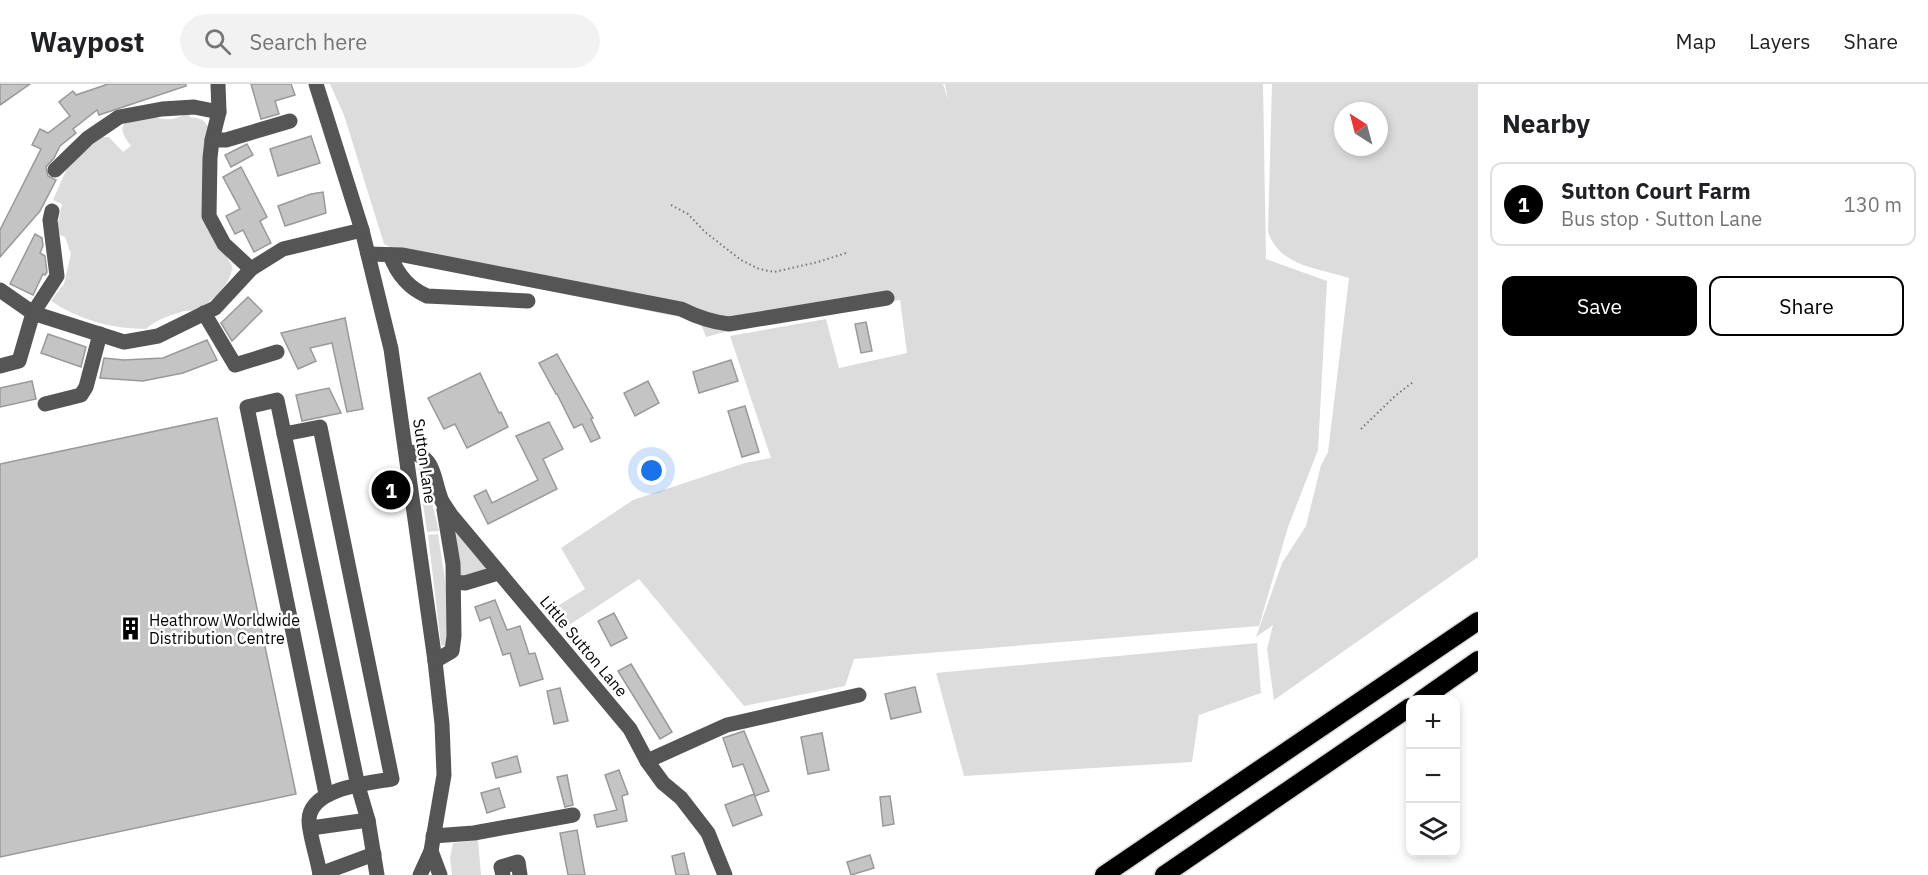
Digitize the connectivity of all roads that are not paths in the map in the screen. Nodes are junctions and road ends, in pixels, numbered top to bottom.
1 (218, 84) edge
2 (316, 84) edge
3 (219, 112) junction
4 (290, 121) dead end
5 (212, 140) junction
6 (55, 170) dead end
7 (52, 211) dead end
8 (362, 230) junction
9 (368, 254) junction
10 (390, 255) junction
11 (251, 269) junction
12 (0, 290) edge
13 (887, 298) dead end
14 (528, 301) dead end
15 (33, 313) junction
16 (204, 313) junction
17 (100, 334) junction
18 (278, 352) dead end
19 (0, 366) edge
20 (45, 404) dead end
21 (284, 434) junction
22 (406, 451) junction
23 (441, 500) junction
24 (498, 573) junction
25 (454, 582) junction
26 (1478, 621) edge
27 (1478, 660) edge
28 (435, 662) junction
29 (859, 695) dead end
30 (1427, 695) edge
31 (1406, 710) edge
32 (647, 761) junction
33 (358, 786) junction
34 (326, 794) junction
35 (573, 815) dead end
36 (368, 820) junction
37 (311, 828) junction
38 (432, 844) junction
39 (374, 854) junction
40 (320, 875) edge
41 (377, 875) edge
42 (420, 875) edge
43 (440, 875) edge
44 (503, 875) edge
45 (520, 875) edge
46 (725, 875) edge
47 (1104, 875) edge
48 (1164, 875) edge

1 - 3 street
2 - 8 street, Sutton Lane
3 - 5 street
3 - 6 street
4 - 5 street
5 - 11 street
7 - 15 street
8 - 9 street, Sutton Lane
8 - 11 street
9 - 10 street
9 - 22 street, Sutton Lane
10 - 13 street
10 - 14 street
11 - 16 street
12 - 15 street
15 - 17 street
15 - 19 street
16 - 17 street
16 - 18 street
17 - 20 street
21 - 33 street
21 - 33 street
21 - 34 street
22 - 23 street, Little Sutton Lane
22 - 28 street, Sutton Lane
23 - 24 street, Little Sutton Lane
23 - 25 street
24 - 25 street
24 - 32 street, Little Sutton Lane
25 - 28 street
26 - 47 highway
27 - 30 highway
28 - 38 street, Sutton Lane
29 - 32 street
31 - 48 highway
32 - 46 street, Little Sutton Lane
33 - 34 street
33 - 36 street
34 - 37 street
35 - 38 street
36 - 37 street
36 - 39 street
37 - 40 street
38 - 42 street, Sutton Lane
38 - 43 street
39 - 40 street
39 - 41 street
44 - 45 street

